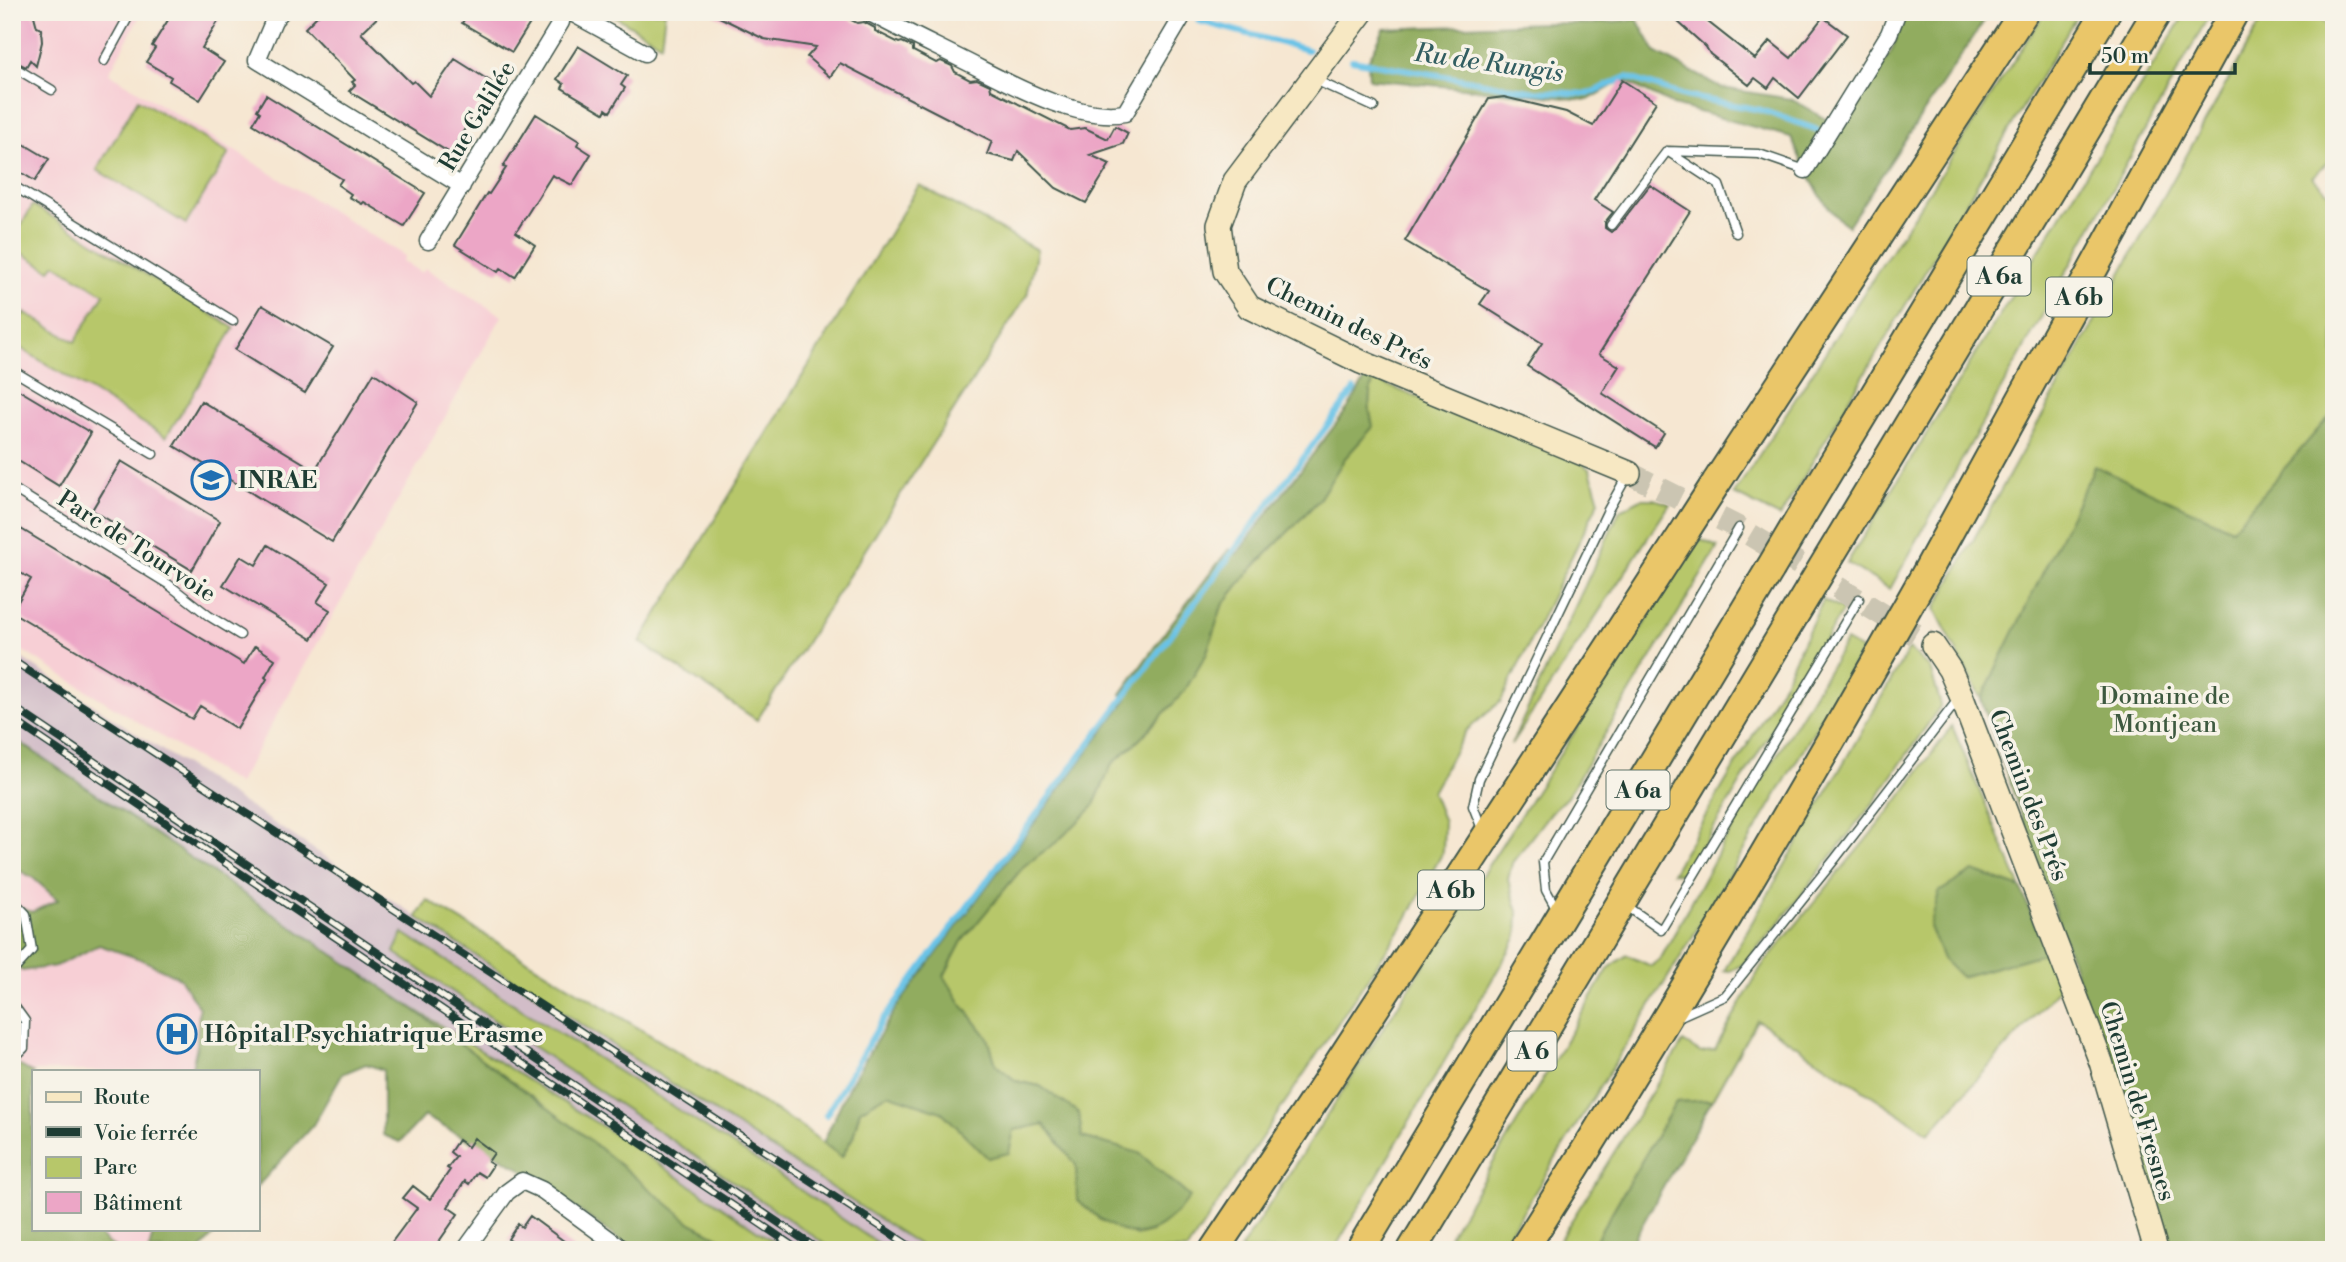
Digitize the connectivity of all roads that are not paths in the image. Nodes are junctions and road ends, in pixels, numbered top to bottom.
1 (131, 12) edge
2 (281, 12) edge
3 (562, 12) edge
4 (570, 12) edge
5 (868, 12) edge
6 (1185, 12) edge
7 (1362, 12) edge
8 (1895, 12) edge
9 (2024, 12) edge
10 (2106, 12) edge
11 (2157, 12) edge
12 (2234, 12) edge
13 (645, 53) dead end
14 (104, 61) dead end
15 (12, 66) edge
16 (1312, 79) junction
17 (52, 90) dead end
18 (1374, 107) dead end
19 (1667, 151) junction
20 (1805, 170) joint
21 (12, 185) edge
22 (461, 186) junction
23 (1611, 225) dead end
24 (1736, 233) dead end
25 (428, 241) dead end
26 (233, 321) dead end
27 (12, 370) edge
28 (153, 454) dead end
29 (1629, 473) joint
30 (12, 488) edge
31 (1739, 528) dead end
32 (1859, 599) dead end
33 (240, 635) dead end
34 (1933, 645) tunnel mouth
35 (1961, 695) junction
36 (1485, 838) junction
37 (1651, 853) joint
38 (12, 899) edge
39 (1622, 902) junction
40 (26, 914) junction
41 (12, 915) edge
42 (1562, 917) junction
43 (2067, 969) joint
44 (12, 972) edge
45 (12, 1003) edge
46 (1506, 1010) joint
47 (1664, 1023) junction
48 (12, 1060) edge
49 (465, 1250) edge
50 (624, 1250) edge
51 (1214, 1250) edge
52 (1360, 1250) edge
53 (1412, 1250) edge
54 (1523, 1250) edge
55 (2156, 1250) edge

1 - 14 lane
2 - 22 street
3 - 22 street, Rue Galilée
4 - 13 street
5 - 6 street
7 - 16 street, Chemin des Prés
8 - 20 street
9 - 36 highway, A 6b, bridge
10 - 42 highway, A 6a, bridge
11 - 37 highway, A 6a, bridge
12 - 47 highway, A 6b, bridge
15 - 17 lane
16 - 18 lane
16 - 29 street, Chemin des Prés
19 - 20 lane
19 - 23 lane
19 - 24 lane
21 - 26 lane
22 - 25 street, Rue Galilée
27 - 28 lane
29 - 36 lane
30 - 33 lane, Parc de Tourvoie
31 - 42 lane
32 - 39 lane
34 - 35 street, Chemin des Prés
35 - 43 street, Chemin des Prés
35 - 47 lane
36 - 51 highway, A 6b
37 - 39 highway, A 6
38 - 40 lane
39 - 53 highway, A 6
40 - 41 lane
40 - 44 lane
42 - 46 highway, A 6a
43 - 55 street, Chemin de Fresnes
45 - 48 lane
46 - 52 highway, A 6
47 - 54 highway, A 6b
49 - 50 street

